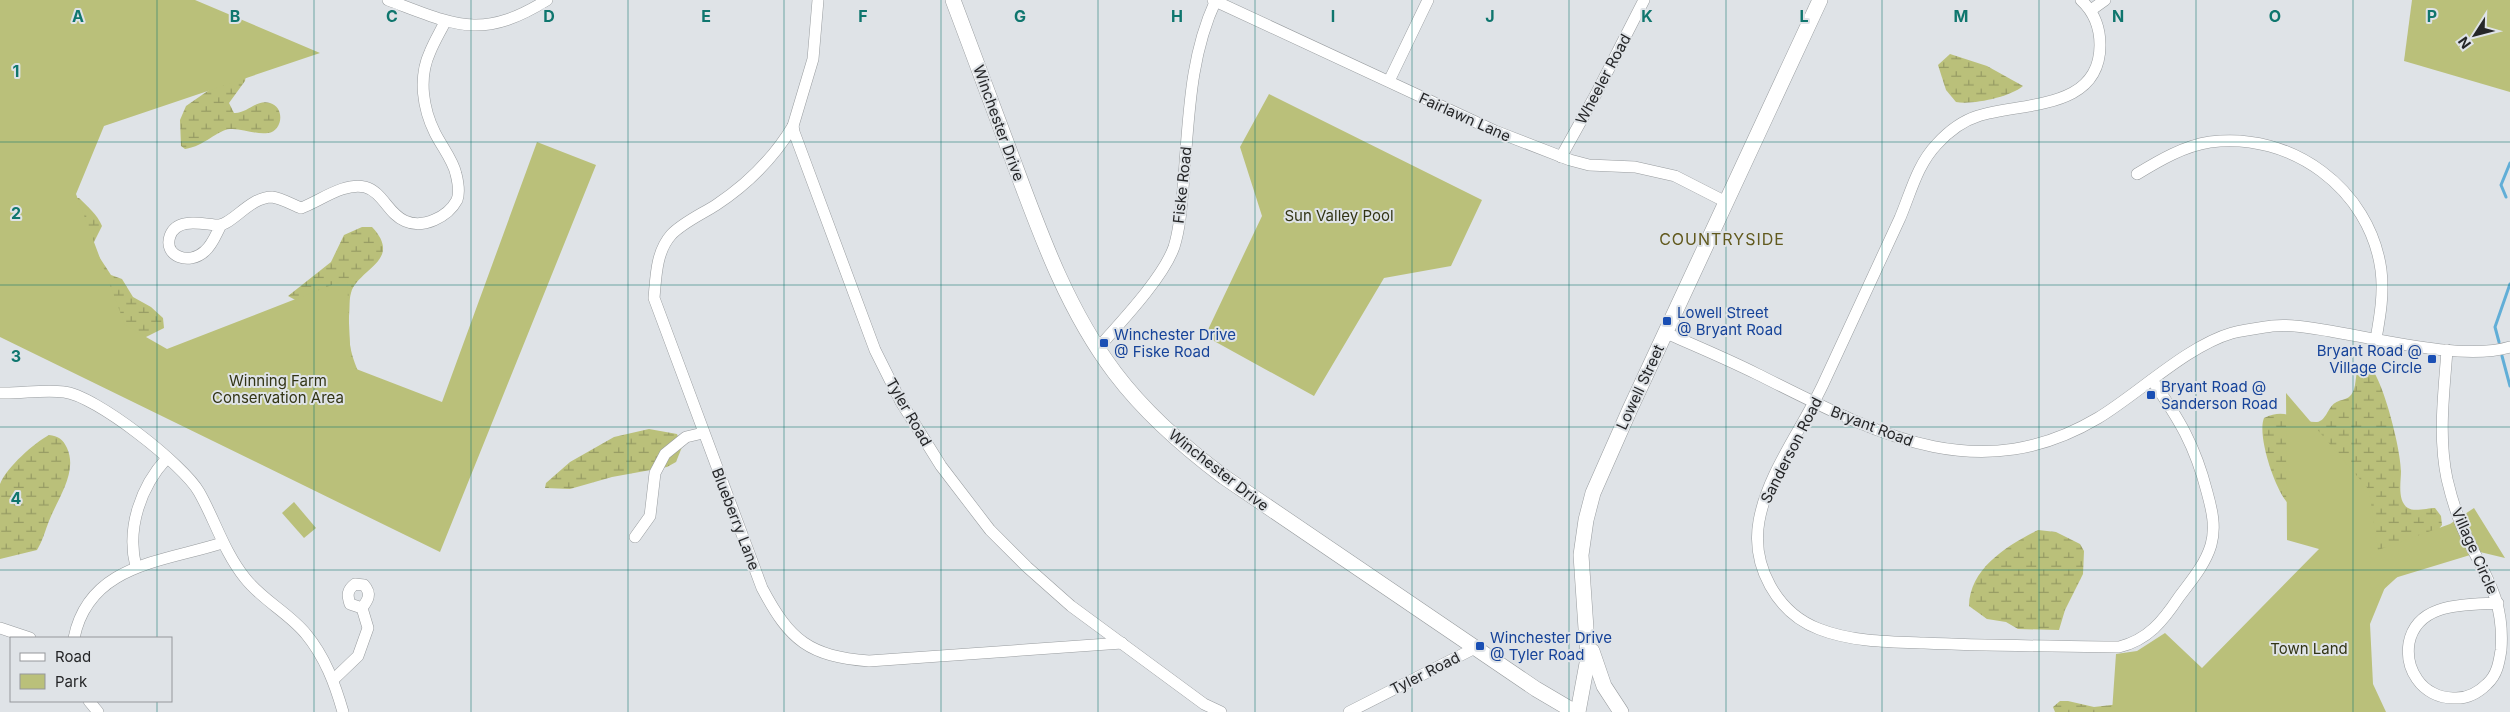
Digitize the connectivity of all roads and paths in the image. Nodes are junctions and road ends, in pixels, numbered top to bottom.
1 (388, 0) edge
2 (546, 0) edge
3 (818, 0) edge
4 (953, 0) edge
5 (1215, 0) edge
6 (1428, 0) edge
7 (1644, 0) edge
8 (1820, 0) edge
9 (2082, 0) edge
10 (2105, 0) edge
11 (2091, 10) junction
12 (445, 22) junction
13 (1388, 81) junction
14 (793, 126) junction
15 (1560, 157) junction
16 (2137, 174) dead end
17 (1726, 202) junction
18 (221, 225) dead end
19 (1666, 332) junction
20 (2376, 338) junction
21 (2510, 347) edge
22 (1098, 348) junction
23 (2447, 350) junction
24 (2152, 380) junction
25 (0, 393) edge
26 (1814, 404) junction
27 (703, 432) junction
28 (167, 458) junction
29 (635, 537) dead end
30 (222, 542) junction
31 (136, 567) junction
32 (1584, 602) junction
33 (2498, 603) junction
34 (362, 608) dead end
35 (0, 628) edge
36 (27, 637) edge
37 (74, 637) edge
38 (1122, 643) junction
39 (1475, 648) junction
40 (334, 679) junction
41 (90, 702) edge
42 (98, 712) edge
43 (343, 712) edge
44 (1221, 712) edge
45 (1349, 712) edge
46 (1576, 712) edge
47 (1621, 712) edge

1 - 12 street
2 - 12 street
3 - 14 street
4 - 22 street, Winchester Drive
5 - 13 street, Fairlawn Lane
5 - 22 street, Fiske Road
6 - 13 street
7 - 15 street, Wheeler Road
8 - 17 street, Lowell Street
9 - 11 street, Sanderson Road
10 - 11 street
11 - 26 street, Sanderson Road
12 - 18 street
13 - 15 street, Fairlawn Lane
14 - 27 street, Blueberry Lane
14 - 38 street, Tyler Road
15 - 17 street, Fairlawn Lane
16 - 20 street
17 - 19 street, Lowell Street
19 - 26 street, Bryant Road
19 - 32 street, Lowell Street
20 - 23 street, Bryant Road
20 - 24 street, Bryant Road
21 - 23 street, Bryant Road
22 - 39 street, Winchester Drive
23 - 33 street, Village Circle
24 - 26 street, Bryant Road
24 - 26 street, Sanderson Road
25 - 28 street
27 - 29 street
27 - 38 street, Blueberry Lane
28 - 30 street
28 - 31 street
30 - 31 street
30 - 40 street
31 - 37 street
32 - 46 street, Lowell Street
32 - 47 street
33 - 33 street, Village Circle
34 - 40 street
35 - 36 street
38 - 44 street, Tyler Road
39 - 45 street, Tyler Road
39 - 46 street, Winchester Drive
40 - 43 street
41 - 42 street

